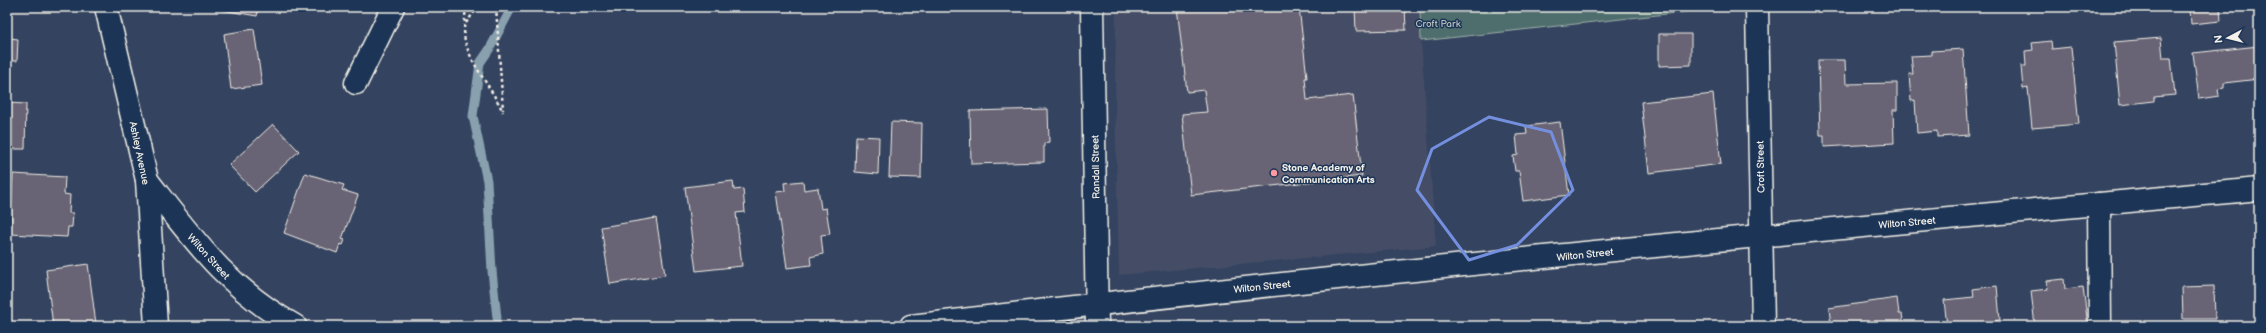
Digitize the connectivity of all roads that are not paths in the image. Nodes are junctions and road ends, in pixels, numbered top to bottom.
1 (106, 7) edge
2 (394, 7) edge
3 (1092, 7) edge
4 (1757, 7) edge
5 (356, 83) dead end
6 (148, 180) junction
7 (2259, 189) edge
8 (2099, 204) junction
9 (1761, 236) junction
10 (1096, 304) junction
11 (281, 324) edge
12 (156, 326) edge
13 (911, 326) edge
14 (1097, 326) edge
15 (1763, 326) edge
16 (2100, 326) edge

1 - 6 street, Ashley Avenue
2 - 5 street
3 - 10 street, Randall Street
4 - 9 street, Croft Street
6 - 11 street, Wilton Street
6 - 12 street, Ashley Avenue
7 - 8 street, Wilton Street
8 - 9 street, Wilton Street
8 - 16 street
9 - 10 street, Wilton Street
9 - 15 street, Croft Street
10 - 13 street, Wilton Street
10 - 14 street, Randall Street

